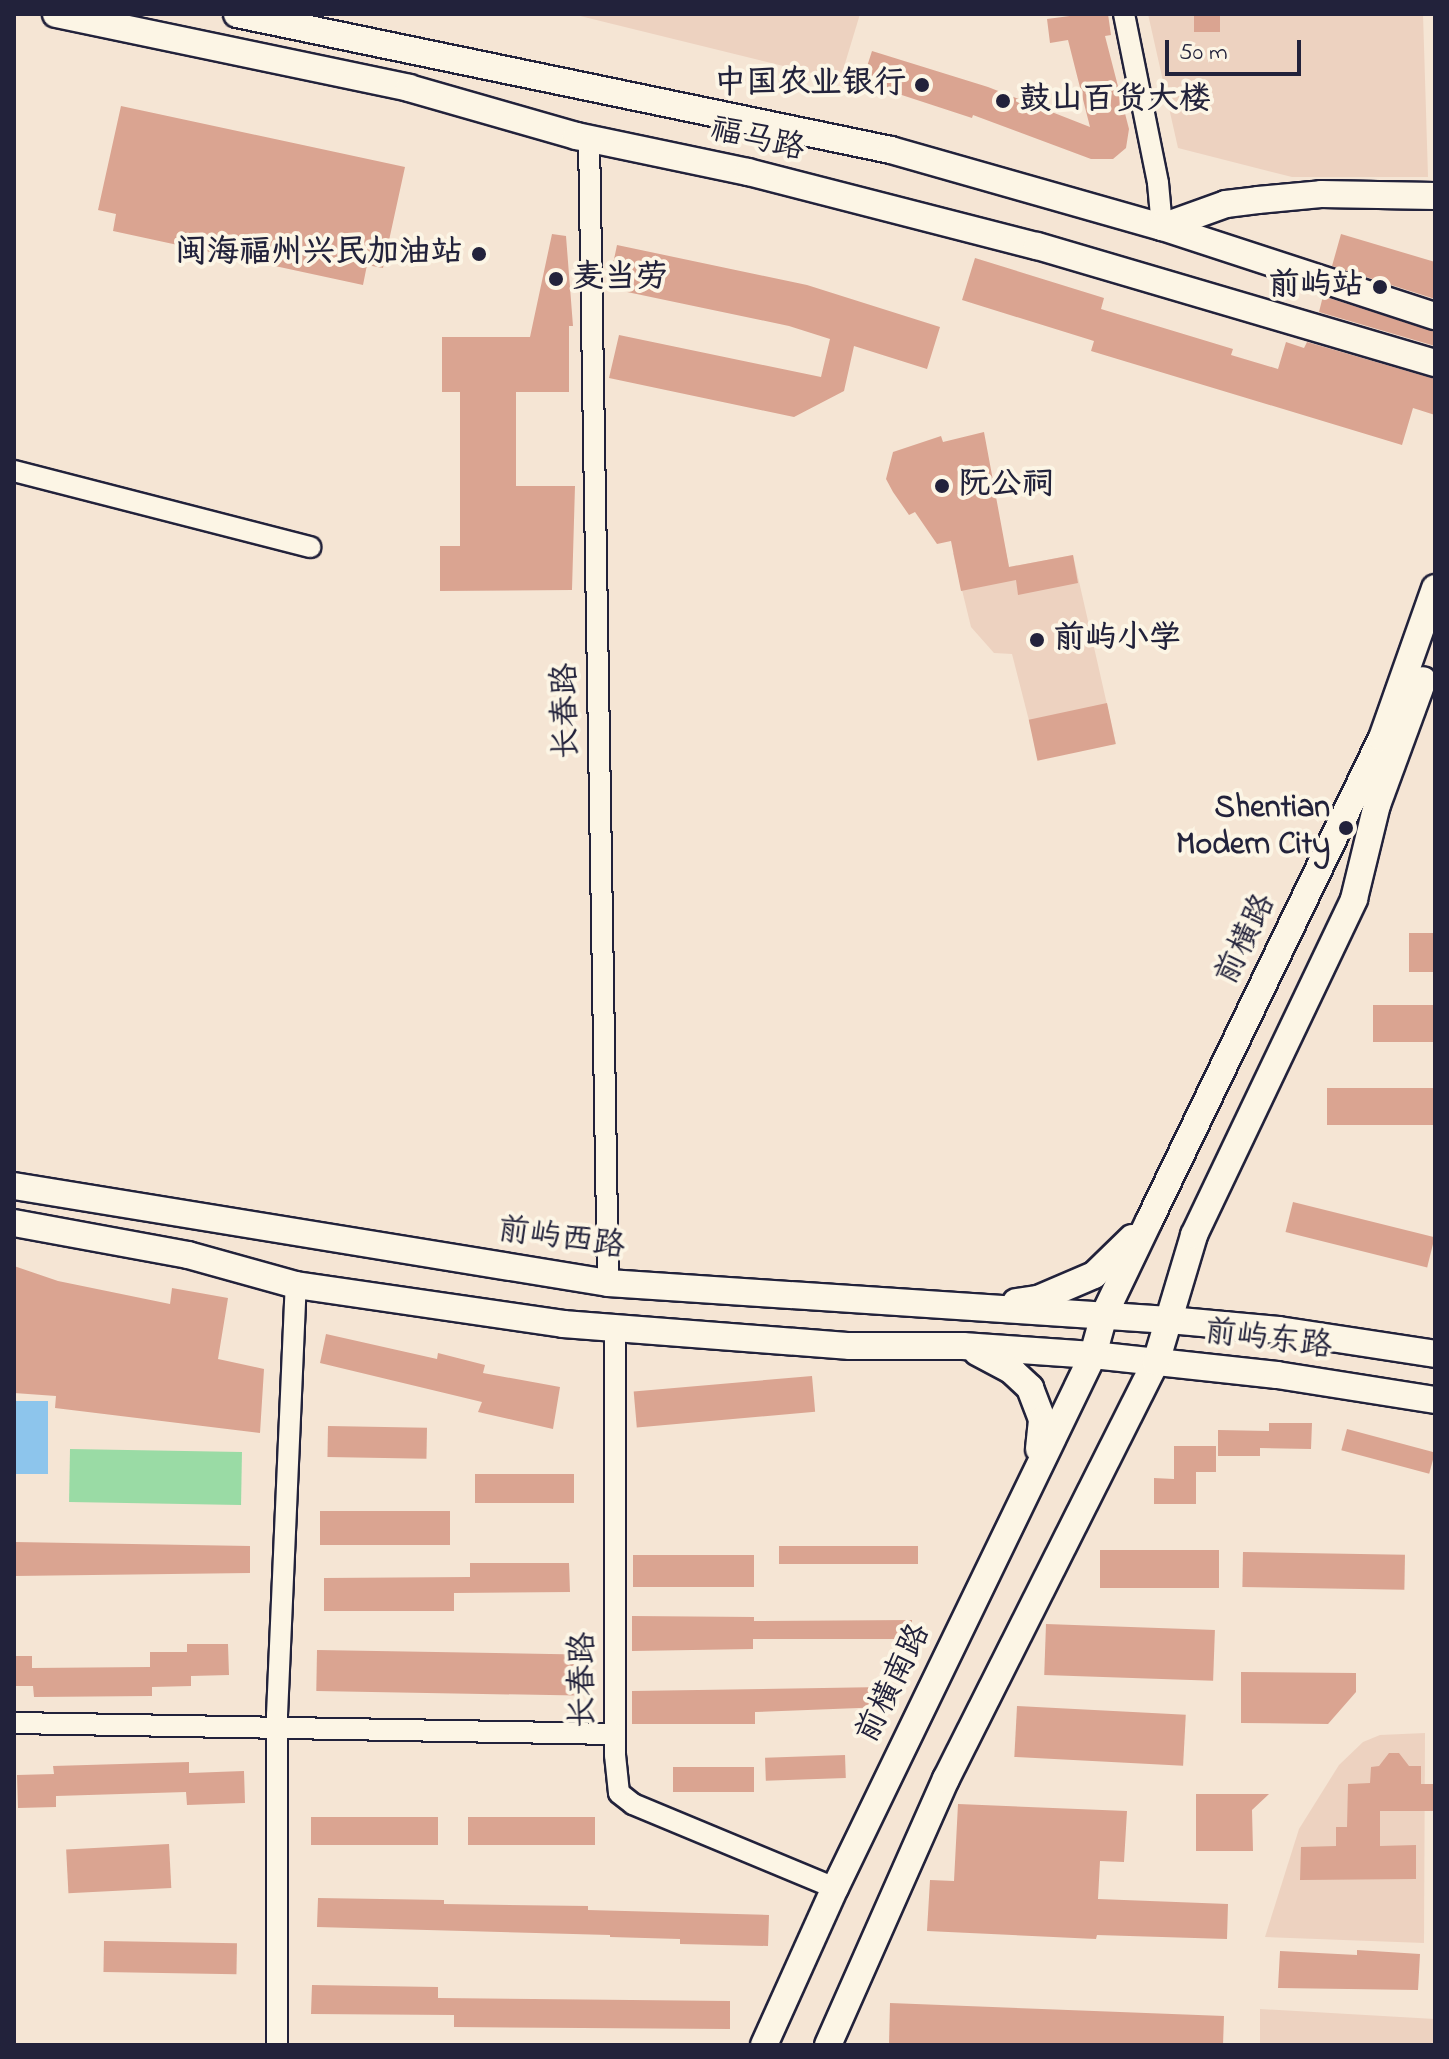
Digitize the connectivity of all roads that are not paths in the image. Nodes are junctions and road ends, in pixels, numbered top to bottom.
1 (56, 14) edge
2 (237, 14) edge
3 (1124, 14) edge
4 (589, 138) junction
5 (1435, 196) edge
6 (1162, 227) junction
7 (1435, 316) edge
8 (1435, 363) edge
9 (14, 471) edge
10 (310, 547) dead end
11 (1435, 588) edge
12 (1435, 646) edge
13 (14, 1186) edge
14 (1149, 1221) junction
15 (14, 1223) edge
16 (608, 1283) junction
17 (296, 1285) junction
18 (912, 1306) junction
19 (1104, 1315) junction
20 (1169, 1320) junction
21 (615, 1330) junction
22 (963, 1346) junction
23 (1435, 1354) edge
24 (1093, 1355) junction
25 (1156, 1362) junction
26 (1435, 1400) edge
27 (1034, 1472) junction
28 (14, 1723) edge
29 (277, 1726) junction
30 (615, 1734) junction
31 (835, 1888) junction
32 (277, 2045) edge
33 (764, 2045) edge
34 (828, 2045) edge

1 - 4 main road, 福马路
2 - 6 main road, 福马路
3 - 6 street
4 - 8 main road, 福马路
4 - 16 street, 长春路
5 - 6 main road
6 - 7 main road, 福马路
9 - 10 street
11 - 14 main road, 前横路
12 - 20 main road
13 - 16 main road, 前屿西路
14 - 18 main road
14 - 19 main road, 前横路
15 - 17 main road
16 - 18 main road, 前屿西路
17 - 21 main road
17 - 29 street
18 - 19 main road, 前屿西路
19 - 20 main road, 前屿东路
19 - 24 main road, 前横路
20 - 23 main road, 前屿东路
20 - 25 main road
21 - 22 main road
21 - 30 street, 长春路
22 - 24 main road
22 - 27 main road
24 - 25 main road, 前屿东路
24 - 27 main road, 前横南路
25 - 26 main road, 前屿东路
25 - 34 main road
27 - 31 main road, 前横南路
28 - 29 street
29 - 30 street
29 - 32 street
30 - 31 street, 长春路
31 - 33 main road, 前横南路

